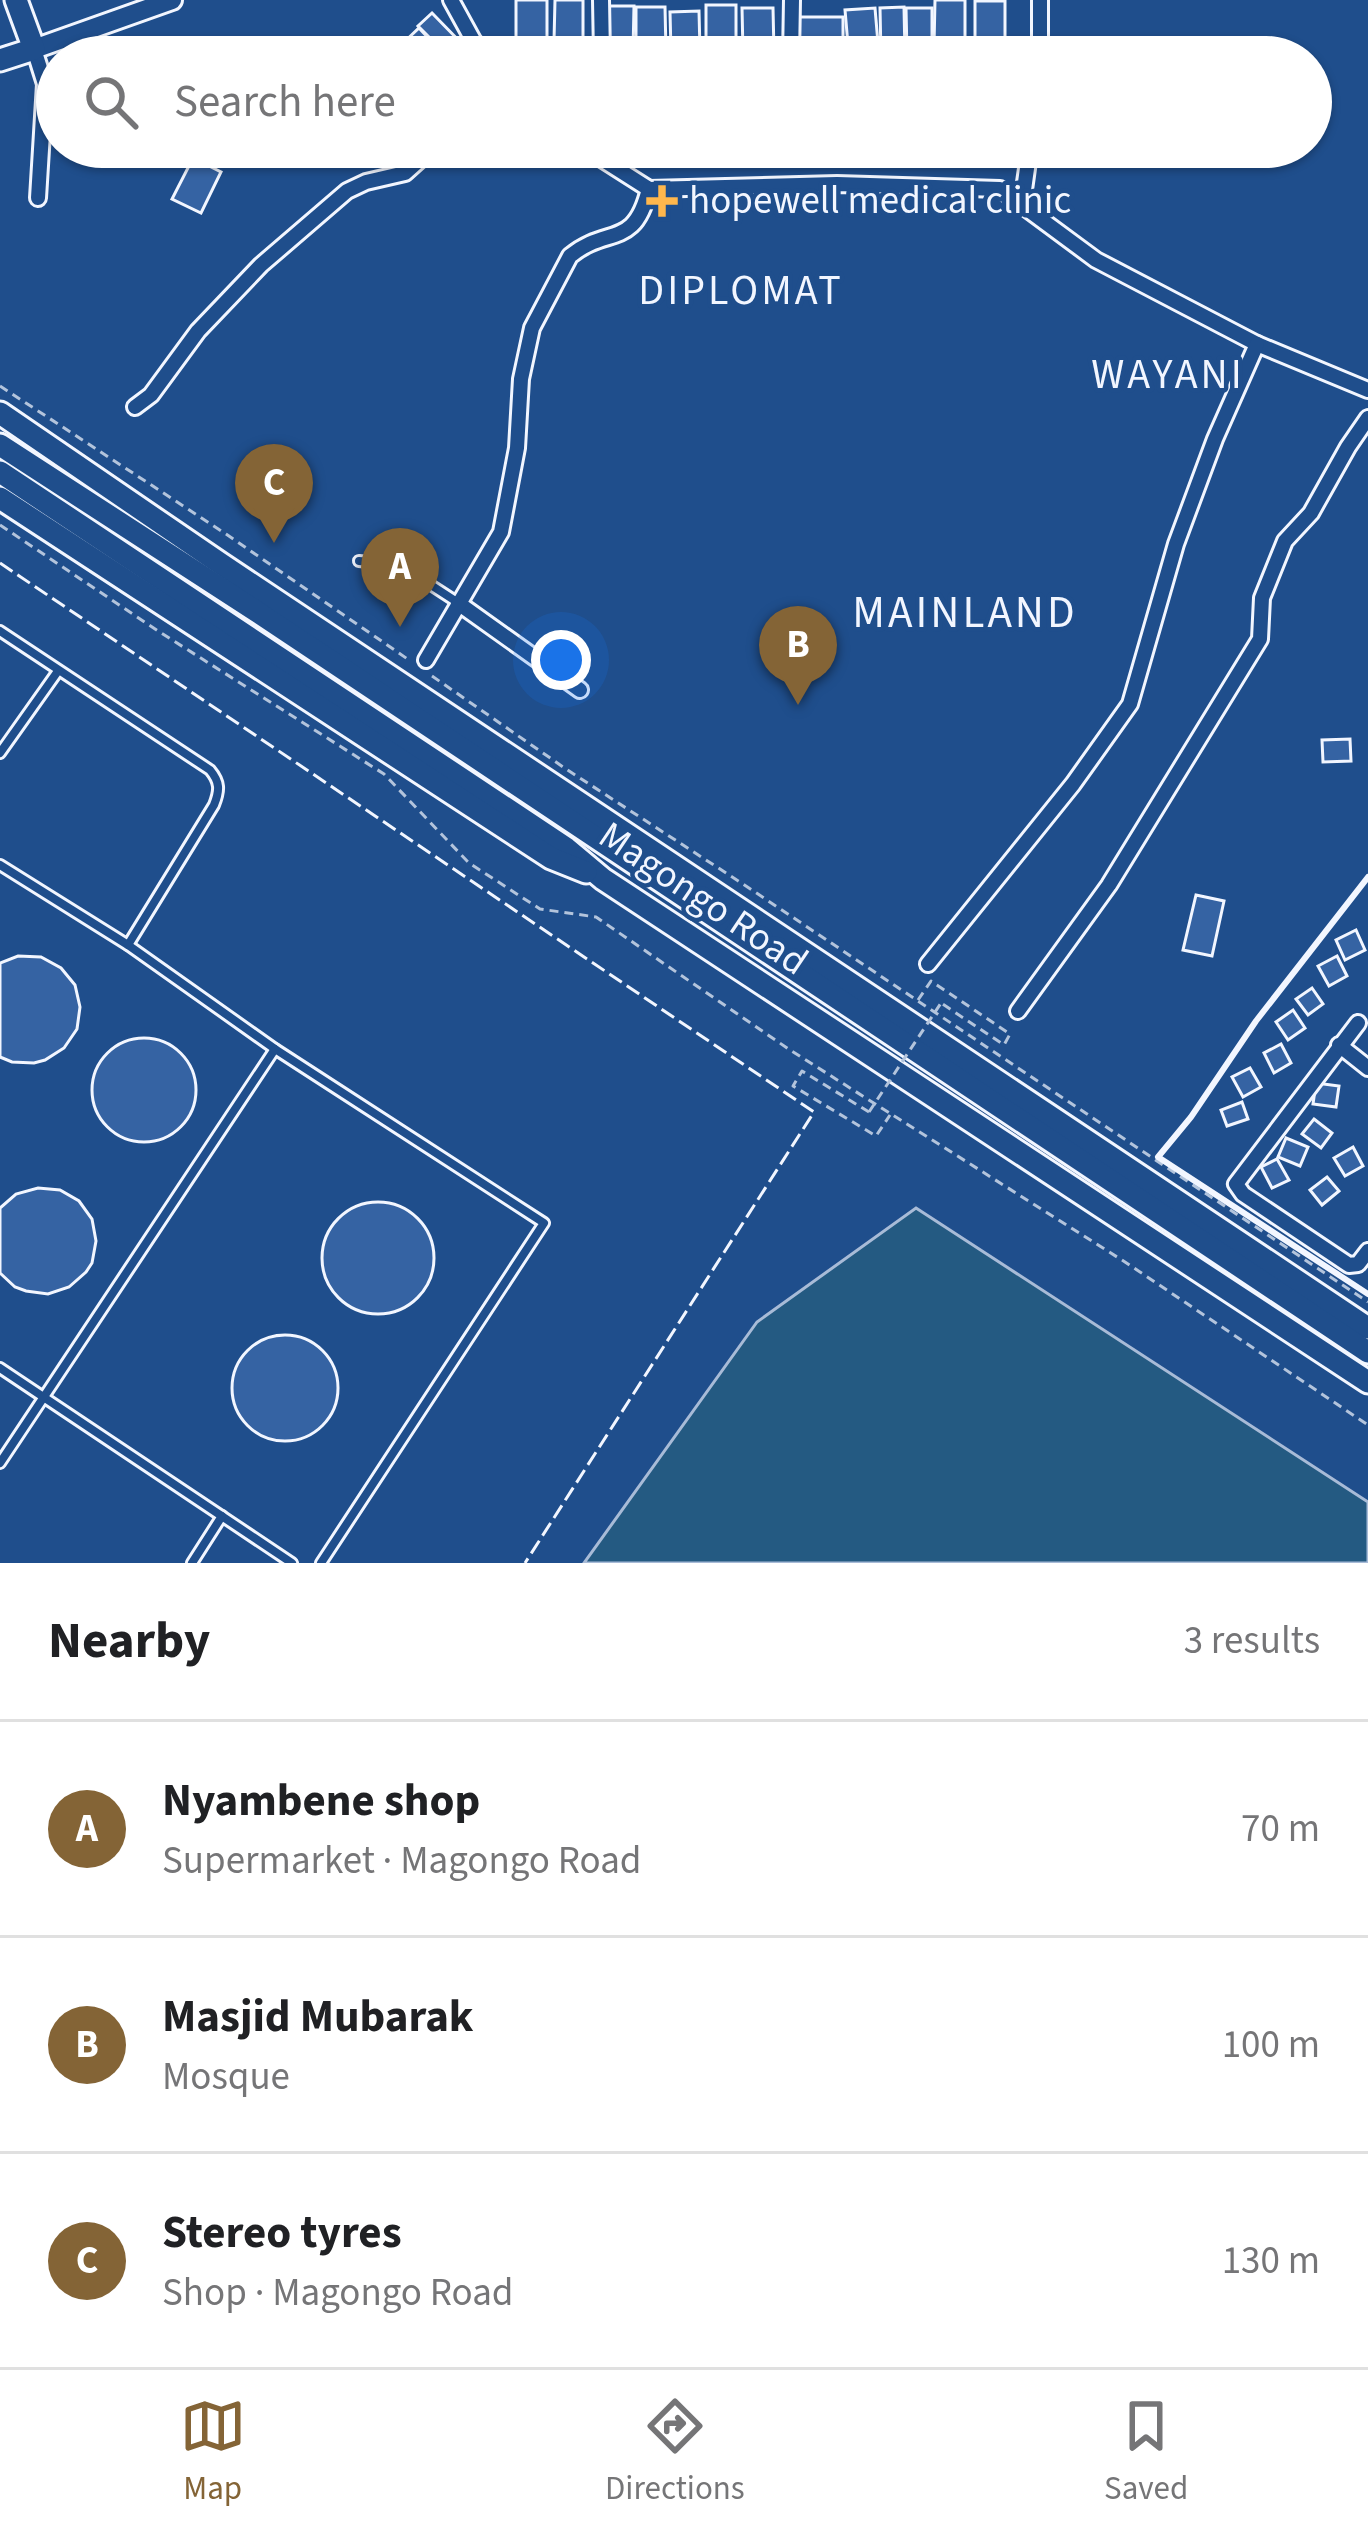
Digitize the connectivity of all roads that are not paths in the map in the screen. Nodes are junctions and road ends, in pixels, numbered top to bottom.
1 (16, 0) edge
2 (172, 0) edge
3 (451, 0) edge
4 (602, 0) edge
5 (792, 0) edge
6 (1040, 0) edge
7 (71, 36) edge
8 (473, 36) edge
9 (602, 36) edge
10 (791, 36) edge
11 (1040, 36) edge
12 (34, 49) junction
13 (36, 55) edge
14 (0, 60) edge
15 (40, 168) edge
16 (411, 168) edge
17 (616, 168) edge
18 (1027, 168) edge
19 (649, 189) junction
20 (38, 199) dead end
21 (1022, 204) junction
22 (1257, 344) junction
23 (1368, 390) edge
24 (135, 407) dead end
25 (0, 413) edge
26 (1368, 418) edge
27 (0, 445) edge
28 (0, 472) edge
29 (0, 498) edge
30 (359, 561) dead end
31 (458, 603) junction
32 (0, 631) edge
33 (420, 662) road end
34 (58, 671) junction
35 (580, 690) dead end
36 (0, 753) edge
37 (0, 865) edge
38 (603, 879) junction
39 (128, 945) junction
40 (928, 964) dead end
41 (1018, 1011) dead end
42 (1358, 1023) dead end
43 (1339, 1045) junction
44 (275, 1049) junction
45 (1368, 1067) edge
46 (1368, 1251) edge
47 (1368, 1328) edge
48 (1368, 1352) edge
49 (0, 1368) edge
50 (1368, 1382) edge
51 (44, 1397) junction
52 (0, 1463) edge
53 (222, 1516) junction
54 (192, 1563) edge
55 (292, 1563) edge
56 (322, 1563) edge

1 - 12 main road
2 - 7 street
3 - 8 street
4 - 9 street
5 - 10 street
6 - 11 street
12 - 13 street
12 - 14 main road
15 - 20 street
16 - 24 street
17 - 19 street
18 - 21 street
19 - 21 street
19 - 31 street
21 - 22 street
22 - 23 street
22 - 40 street
25 - 47 main road
26 - 41 street
27 - 48 main road
28 - 38 main road, Magongo Road
29 - 38 main road
30 - 31 lane
31 - 33 street
31 - 35 street
32 - 34 lane
34 - 36 lane
34 - 39 lane
37 - 39 lane
38 - 50 main road, Magongo Road
39 - 44 lane
42 - 43 street
43 - 45 street
43 - 46 street
44 - 51 lane
44 - 56 lane
49 - 51 lane
51 - 52 lane
51 - 53 lane
53 - 54 lane
53 - 55 lane

